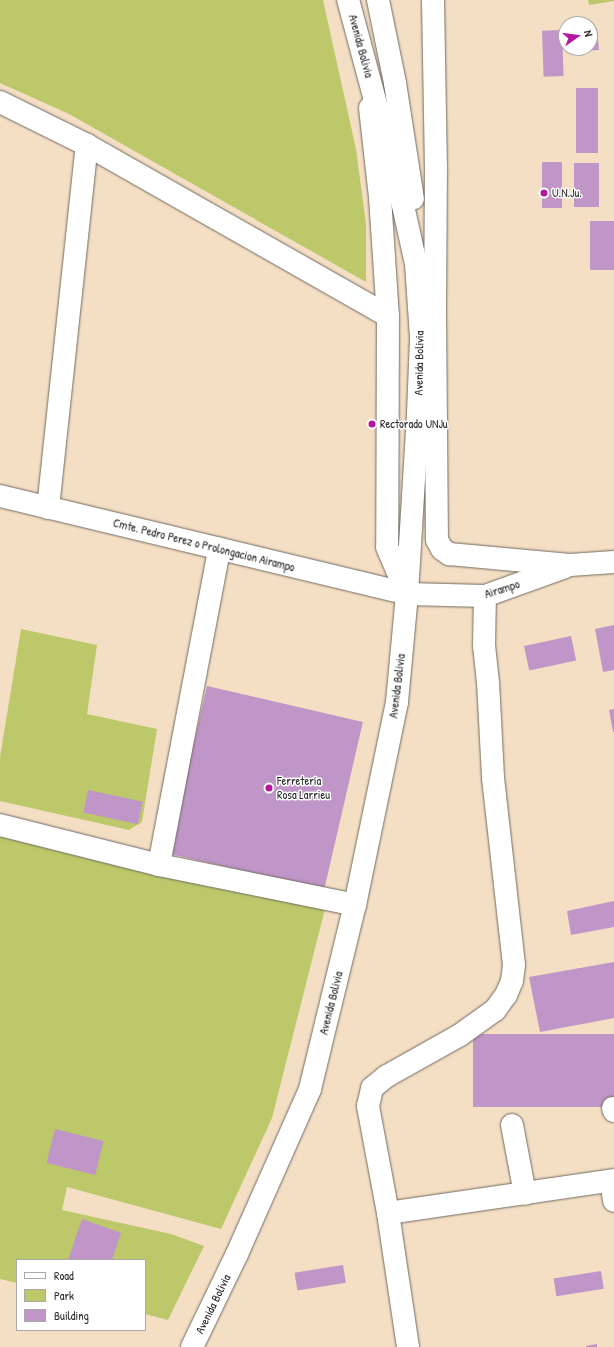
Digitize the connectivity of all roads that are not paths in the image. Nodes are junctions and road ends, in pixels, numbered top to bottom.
1 (348, 0) edge
2 (378, 0) edge
3 (433, 0) edge
4 (365, 60) junction
5 (0, 102) edge
6 (87, 145) junction
7 (416, 264) junction
8 (388, 316) junction
9 (0, 496) edge
10 (48, 508) junction
11 (437, 540) joint
12 (219, 549) junction
13 (614, 562) edge
14 (570, 565) junction
15 (407, 594) junction
16 (485, 596) junction
17 (0, 825) edge
18 (159, 865) junction
19 (355, 905) junction
20 (512, 1125) dead end
21 (613, 1188) edge
22 (525, 1194) junction
23 (388, 1213) junction
24 (192, 1347) edge
25 (408, 1347) edge

1 - 4 main road, Avenida Bolivia
2 - 7 main road
3 - 11 main road, Avenida Bolivia
4 - 7 main road, Avenida Bolivia
4 - 8 main road
5 - 6 main road
6 - 8 main road
6 - 10 main road
7 - 15 main road, Avenida Bolivia
8 - 15 main road
9 - 10 main road, Cmte. Pedro Perez o Prolongacion Airampo
10 - 12 main road, Cmte. Pedro Perez o Prolongacion Airampo
11 - 14 main road, Airampo
12 - 15 main road, Cmte. Pedro Perez o Prolongacion Airampo
12 - 18 main road
13 - 14 main road, Airampo
14 - 16 main road, Airampo
15 - 16 main road, Airampo
15 - 19 main road, Avenida Bolivia
16 - 23 main road
17 - 18 main road
18 - 19 main road
19 - 24 main road, Avenida Bolivia
20 - 22 main road
21 - 22 main road
22 - 23 main road
23 - 25 main road

